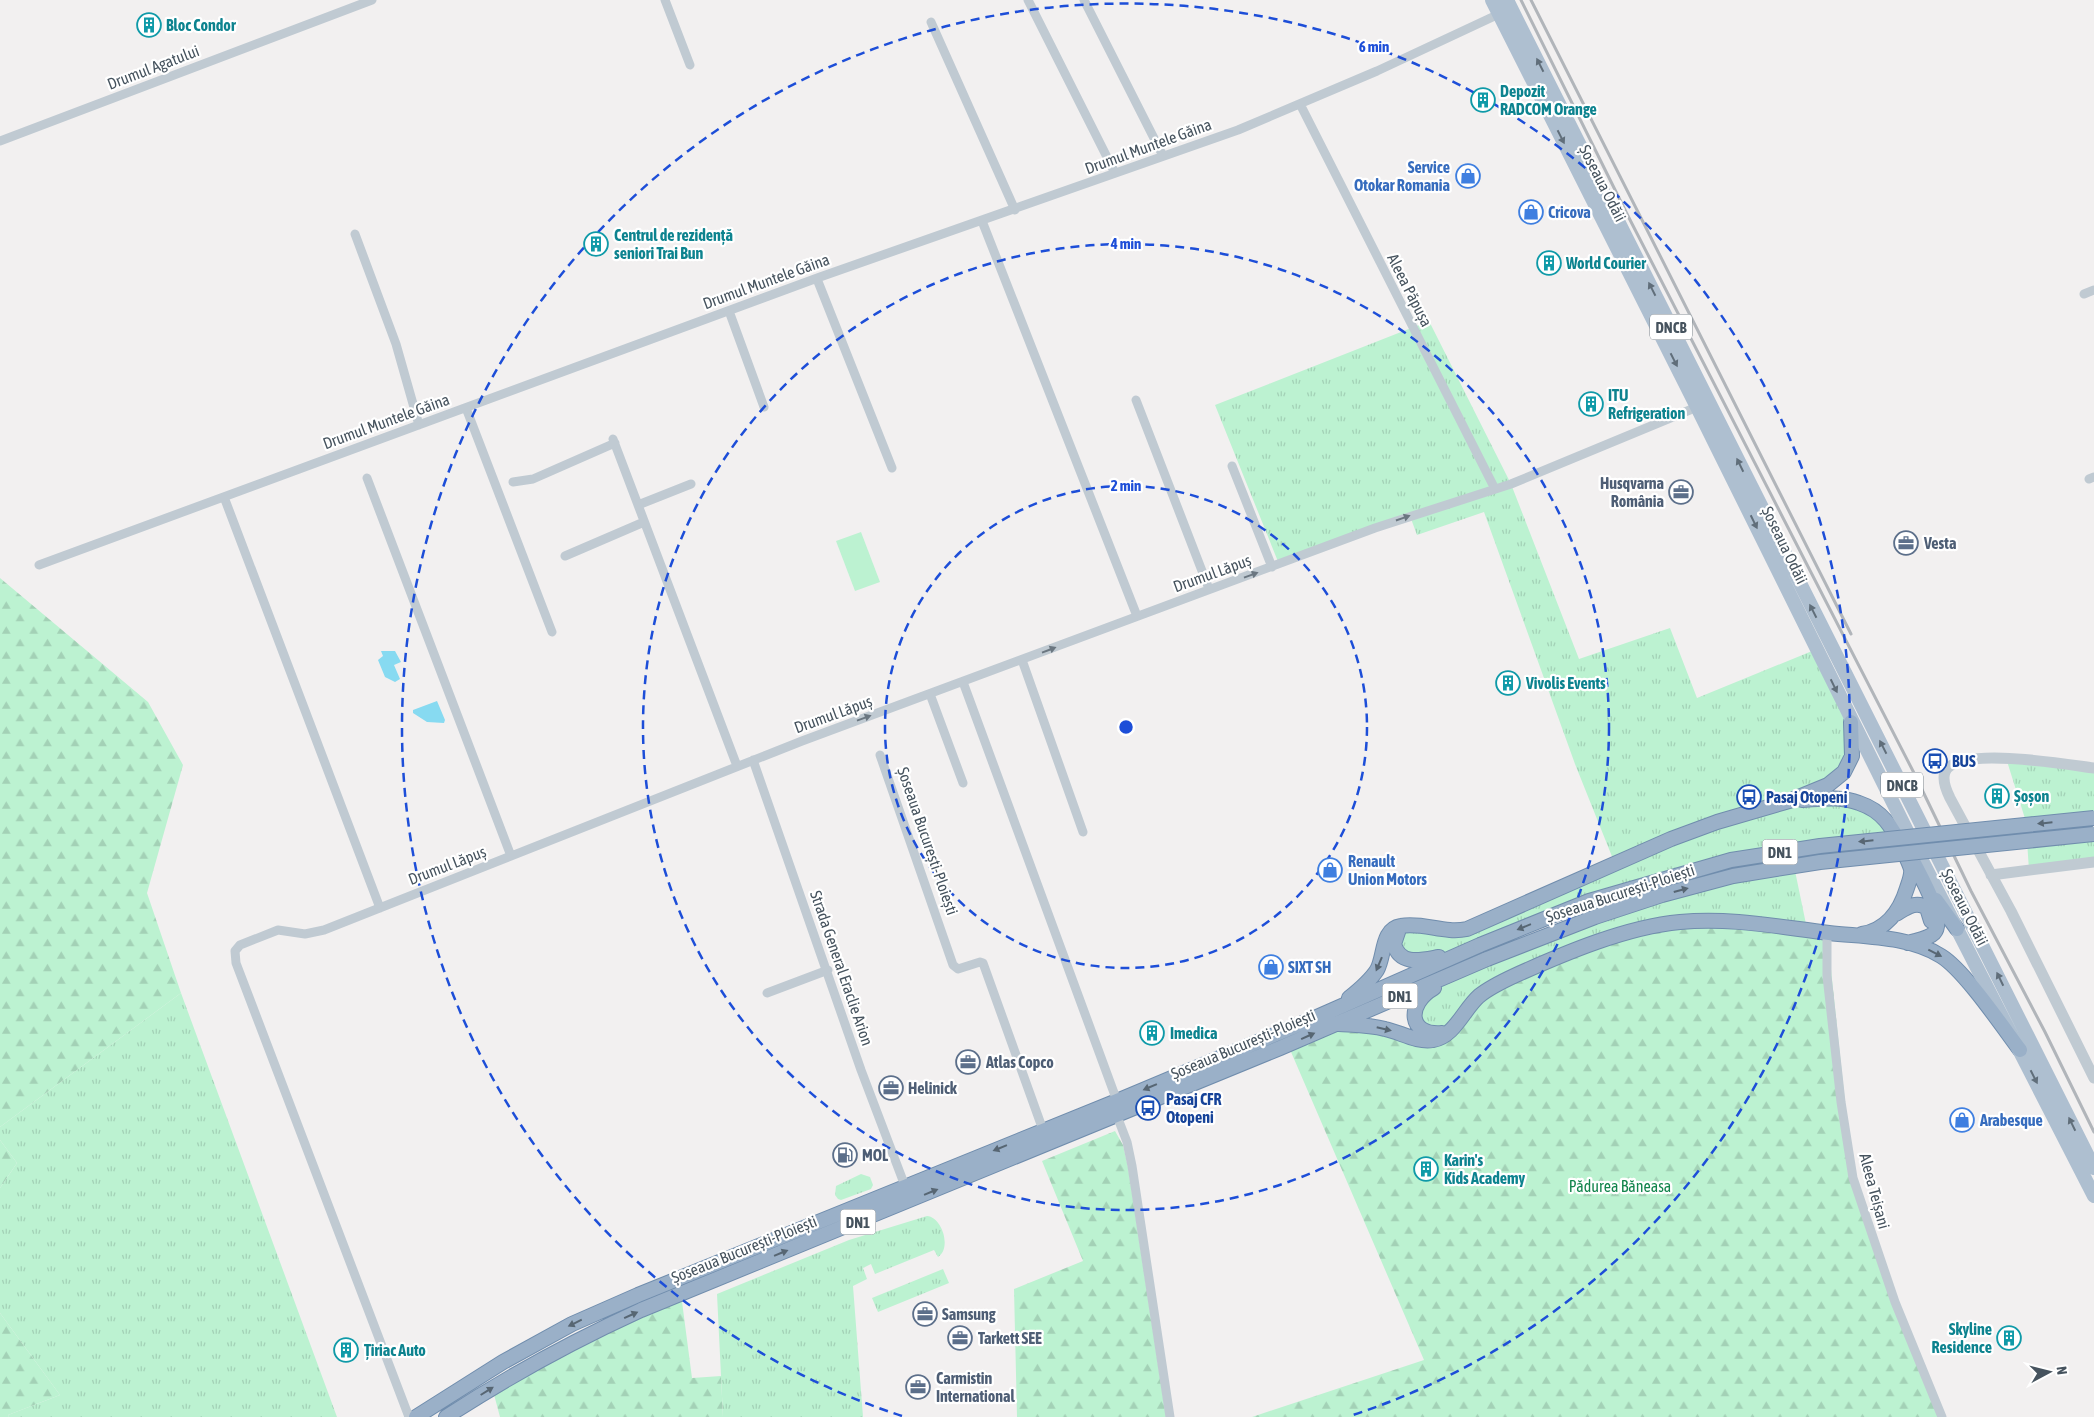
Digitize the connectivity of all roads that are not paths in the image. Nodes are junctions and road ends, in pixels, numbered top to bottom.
1 (372, 0) edge
2 (666, 0) edge
3 (1028, 0) edge
4 (1084, 0) edge
5 (1492, 0) edge
6 (1507, 0) edge
7 (1499, 14) junction
8 (931, 22) dead end
9 (690, 65) dead end
10 (1300, 104) junction
11 (0, 141) edge
12 (1163, 156) junction
13 (1115, 173) junction
14 (1014, 210) junction
15 (982, 221) junction
16 (356, 234) dead end
17 (817, 279) junction
18 (2094, 290) edge
19 (2084, 294) dead end
20 (729, 311) junction
21 (1136, 400) dead end
22 (764, 407) dead end
23 (1697, 407) junction
24 (466, 408) junction
25 (419, 425) junction
26 (1232, 466) dead end
27 (892, 468) dead end
28 (367, 478) dead end
29 (513, 482) dead end
30 (691, 484) dead end
31 (1495, 489) junction
32 (224, 496) junction
33 (638, 505) junction
34 (644, 522) junction
35 (565, 556) dead end
36 (39, 566) dead end
37 (1272, 567) junction
38 (1209, 590) junction
39 (1137, 616) junction
40 (552, 632) dead end
41 (1022, 660) junction
42 (963, 682) junction
43 (930, 694) junction
44 (1851, 722) junction
45 (880, 755) dead end
46 (753, 760) junction
47 (737, 766) junction
48 (2094, 768) edge
49 (963, 783) dead end
50 (1809, 793) junction
51 (1789, 801) junction
52 (2094, 818) edge
53 (1083, 832) dead end
54 (2094, 834) edge
55 (511, 856) junction
56 (2094, 862) edge
57 (1992, 875) junction
58 (1917, 876) junction
59 (380, 908) junction
60 (1894, 916) junction
61 (1402, 926) junction
62 (1957, 929) junction
63 (1826, 932) junction
64 (1854, 935) junction
65 (1911, 942) junction
66 (1457, 954) junction
67 (1464, 969) junction
68 (828, 970) junction
69 (768, 992) dead end
70 (1335, 1009) junction
71 (1336, 1024) junction
72 (1450, 1031) junction
73 (2020, 1050) junction
74 (2094, 1078) edge
75 (1117, 1101) junction
76 (1117, 1116) junction
77 (1043, 1130) junction
78 (2094, 1168) edge
79 (905, 1186) junction
80 (2094, 1196) edge
81 (409, 1417) edge
82 (416, 1417) edge
83 (446, 1417) edge
84 (1170, 1417) edge
85 (1942, 1417) edge

1 - 11 street, Drumul Agatului
2 - 9 street
3 - 13 street
4 - 12 street
5 - 7 main road, Șoseaua Odăii / DNCB
78 -> 6 main road, Șoseaua Odăii / DNCB
7 - 10 street, Drumul Muntele Găina
7 -> 23 main road, Șoseaua Odăii / DNCB
8 - 14 street
10 - 12 street, Drumul Muntele Găina
10 - 31 street, Aleea Păpușa
12 - 13 street, Drumul Muntele Găina
13 - 14 street, Drumul Muntele Găina
14 - 15 street, Drumul Muntele Găina
15 - 17 street, Drumul Muntele Găina
15 - 39 street
16 - 25 street
17 - 20 street, Drumul Muntele Găina
17 - 27 street
18 - 19 street
20 - 22 street
20 - 24 street, Drumul Muntele Găina
21 - 38 street
23 - 31 street, Drumul Lăpuș
23 -> 44 main road, Șoseaua Odăii / DNCB
24 - 25 street, Drumul Muntele Găina
24 - 40 street
25 - 32 street, Drumul Muntele Găina
26 - 37 street
28 - 55 street
29 - 33 street
30 - 33 street
37 -> 31 street, Drumul Lăpuș
32 - 36 street, Drumul Muntele Găina
32 - 59 street
33 - 34 street
34 - 35 street
34 - 47 street
38 -> 37 street, Drumul Lăpuș
38 - 39 street, Drumul Lăpuș
41 -> 39 street, Drumul Lăpuș
41 - 42 street, Drumul Lăpuș
41 - 53 street
42 - 43 street, Drumul Lăpuș
42 - 75 street
46 -> 43 street, Drumul Lăpuș
43 - 49 street
44 - 50 highway
44 - 62 main road, Șoseaua Odăii / DNCB
45 - 77 street, Șoseaua București-Ploiești
46 - 47 street, Drumul Lăpuș
46 - 68 street, Strada General Eraclie Arion
47 - 55 street, Drumul Lăpuș
48 - 57 street
50 - 51 highway
50 - 58 highway
51 - 58 highway
51 - 61 highway
52 -> 66 highway, Șoseaua București-Ploiești / DN1, bridge
67 -> 54 highway, Șoseaua București-Ploiești / DN1, bridge
55 - 59 street, Drumul Lăpuș
56 - 57 street
57 - 74 street
58 - 60 highway
58 - 62 highway
58 - 65 highway
59 - 81 street, Drumul Lăpuș
60 - 64 highway
60 - 65 highway
61 - 66 highway
61 -> 70 highway
62 - 73 main road, Șoseaua Odăii / DNCB
63 - 64 highway
63 - 72 highway
63 - 85 street, Aleea Teișani
64 - 65 highway
65 -> 73 highway
66 - 70 highway, Șoseaua București-Ploiești / DN1
67 - 71 highway, Șoseaua București-Ploiești / DN1
67 - 72 highway
68 - 69 street
68 - 79 street, Strada General Eraclie Arion
70 -> 75 highway, Șoseaua București-Ploiești / DN1
71 -> 72 highway
76 -> 71 highway, Șoseaua București-Ploiești / DN1
73 -> 80 main road, Șoseaua Odăii / DNCB
75 - 77 highway, Șoseaua București-Ploiești / DN1
83 -> 76 highway, Șoseaua București-Ploiești / DN1
76 - 84 street
77 -> 79 highway, Șoseaua București-Ploiești / DN1
79 -> 82 highway, Șoseaua București-Ploiești / DN1

